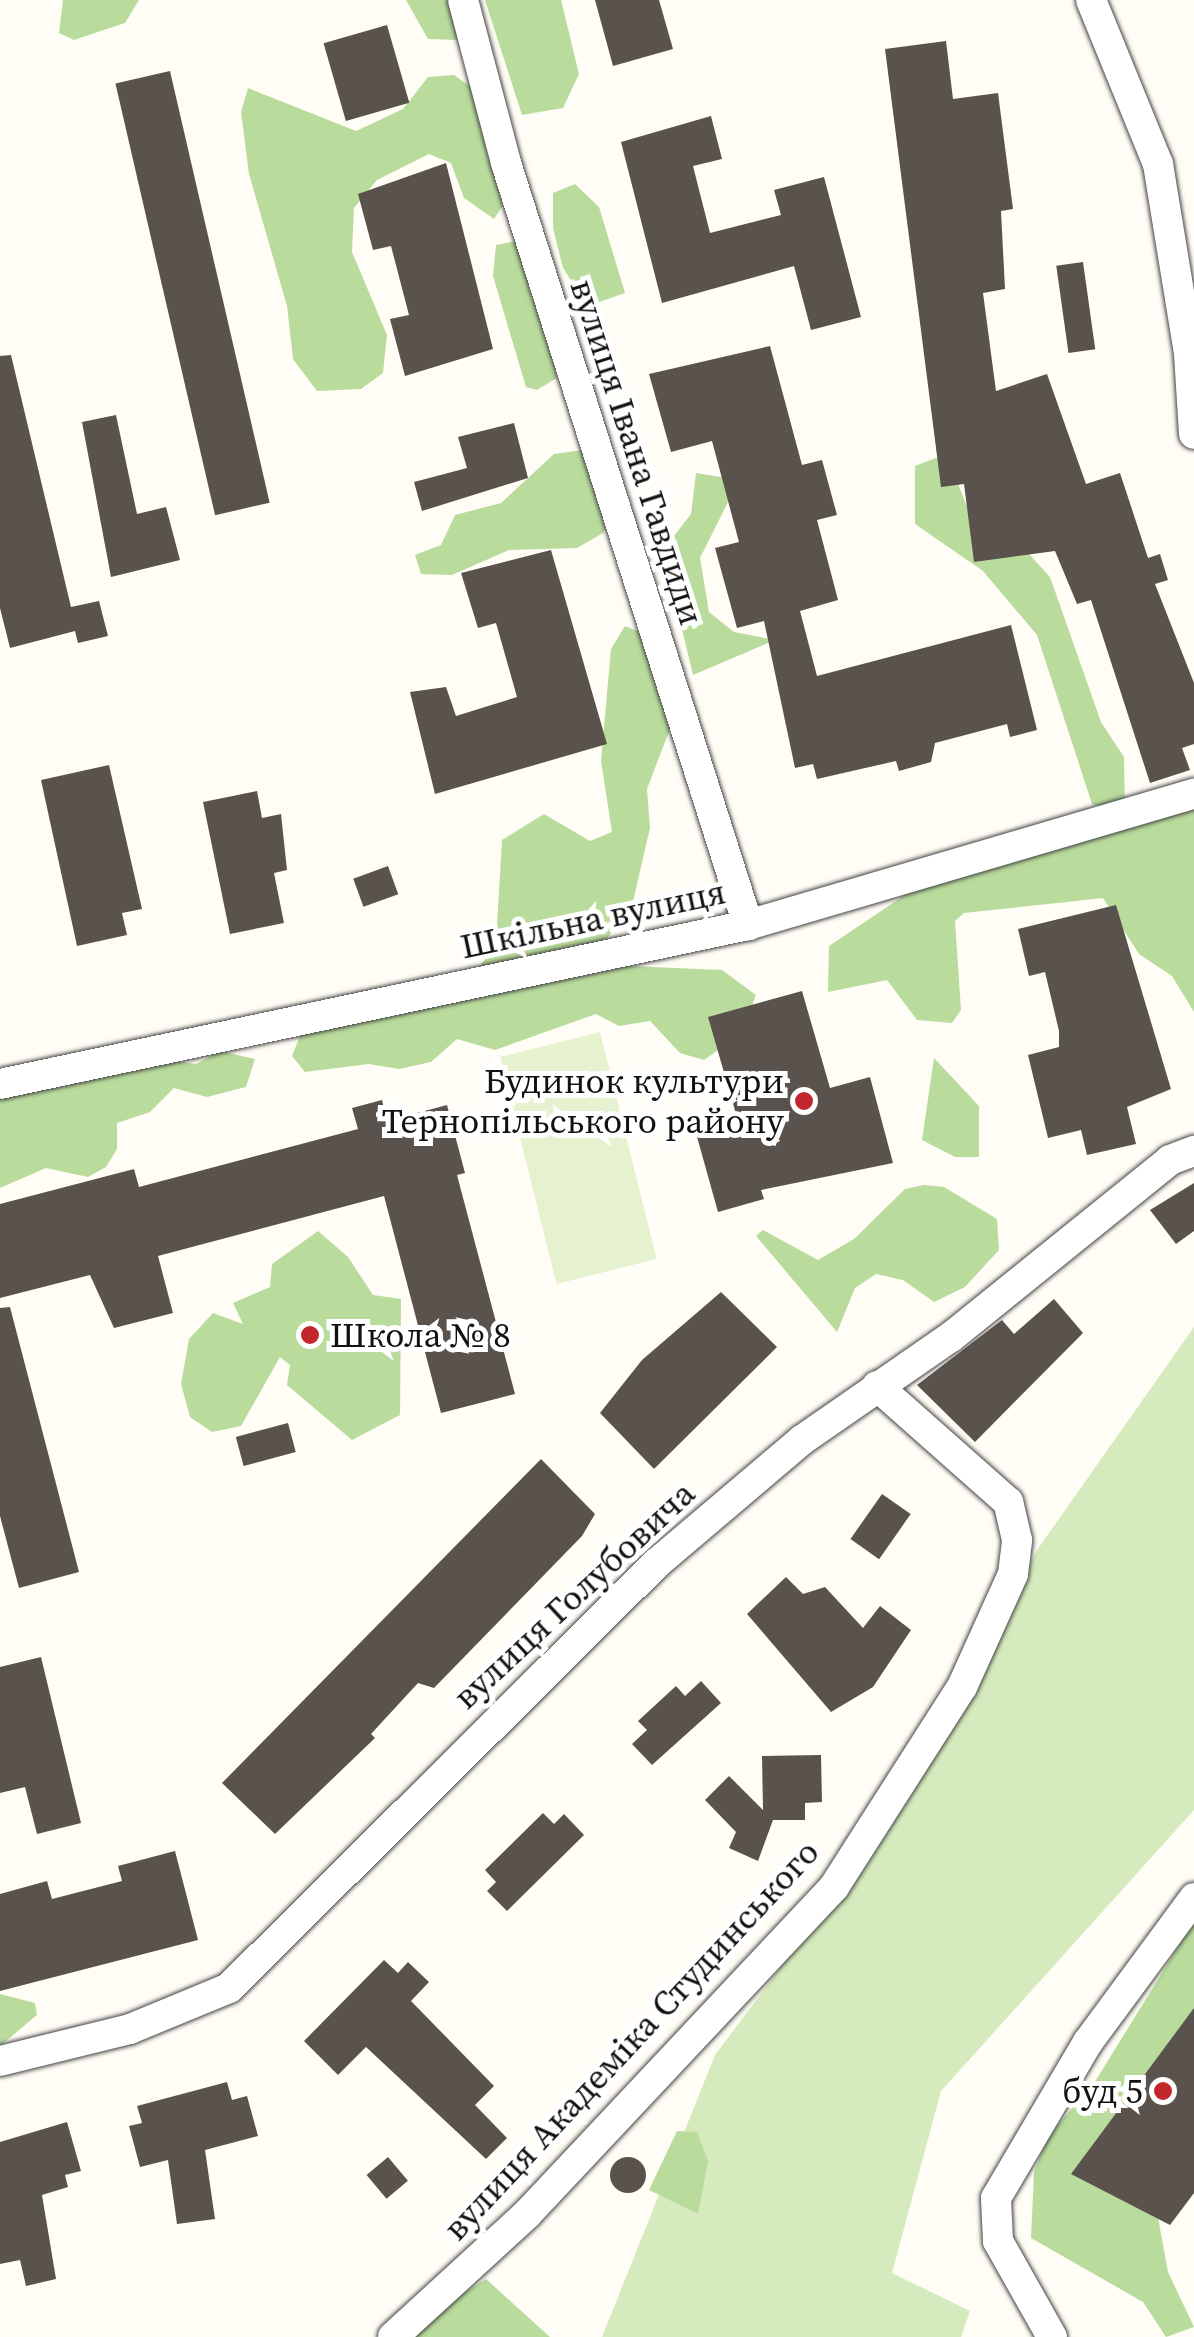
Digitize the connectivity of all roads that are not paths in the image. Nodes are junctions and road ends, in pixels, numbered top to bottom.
1 (463, 0) edge
2 (1091, 0) edge
3 (1194, 434) edge
4 (1194, 794) edge
5 (748, 925) junction
6 (0, 1084) edge
7 (1194, 1150) edge
8 (877, 1386) junction
9 (1194, 1898) edge
10 (0, 2061) edge
11 (393, 2337) edge
12 (1052, 2337) edge

1 - 5 street, вулиця Івана Гавдиди
2 - 3 street
4 - 5 street, Шкільна вулиця
5 - 6 street, Шкільна вулиця
7 - 8 street, вулиця Голубовича
8 - 10 street, вулиця Голубовича
8 - 11 street, вулиця Академіка Студинського
9 - 12 street

